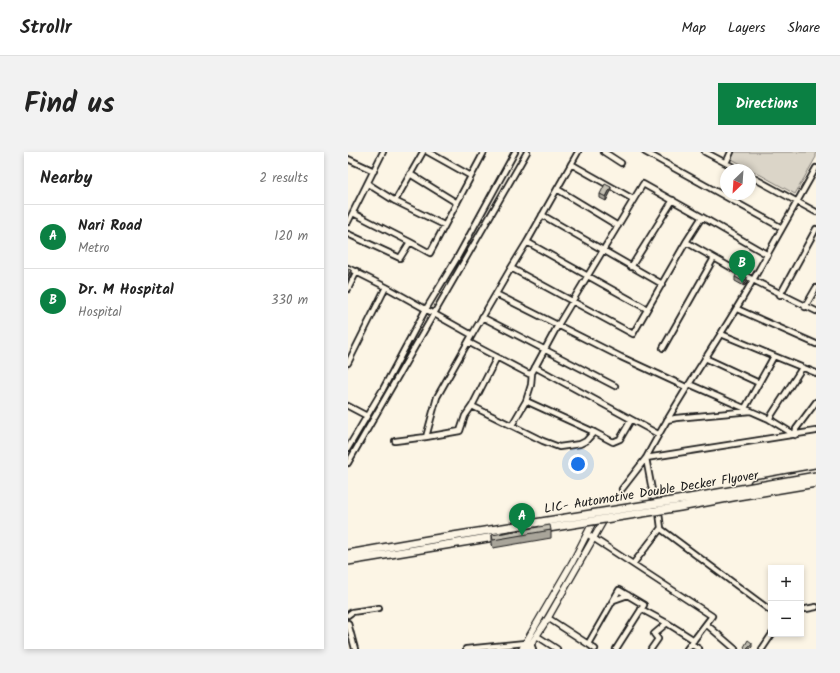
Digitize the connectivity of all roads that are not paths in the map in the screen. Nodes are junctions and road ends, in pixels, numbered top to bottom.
1 (383, 152) edge
2 (422, 152) edge
3 (428, 152) edge
4 (484, 152) edge
5 (515, 152) edge
6 (527, 152) edge
7 (578, 152) edge
8 (604, 152) edge
9 (644, 152) edge
10 (705, 152) edge
11 (731, 152) edge
12 (348, 159) edge
13 (621, 163) dead end
14 (726, 163) joint
15 (571, 164) junction
16 (816, 168) edge
17 (374, 171) junction
18 (410, 174) junction
19 (471, 176) junction
20 (756, 179) edge
21 (368, 184) junction
22 (557, 190) junction
23 (633, 199) junction
24 (673, 200) junction
25 (395, 201) junction
26 (797, 201) junction
27 (457, 203) junction
28 (816, 212) edge
29 (353, 213) junction
30 (542, 215) junction
31 (702, 216) junction
32 (348, 222) edge
33 (444, 225) junction
34 (618, 226) junction
35 (782, 228) junction
36 (816, 229) edge
37 (348, 234) edge
38 (410, 242) junction
39 (527, 242) junction
40 (686, 242) junction
41 (602, 251) junction
42 (768, 255) junction
43 (714, 258) junction
44 (631, 267) junction
45 (348, 268) edge
46 (511, 268) junction
47 (450, 270) junction
48 (357, 271) junction
49 (457, 274) junction
50 (588, 277) junction
51 (753, 280) junction
52 (662, 284) junction
53 (386, 287) junction
54 (816, 288) edge
55 (348, 289) edge
56 (496, 294) junction
57 (780, 294) junction
58 (573, 301) junction
59 (806, 307) junction
60 (426, 309) junction
61 (647, 309) junction
62 (737, 309) junction
63 (816, 311) edge
64 (434, 314) junction
65 (482, 317) junction
66 (558, 325) junction
67 (721, 334) junction
68 (472, 335) junction
69 (468, 342) junction
70 (816, 344) edge
71 (663, 348) dead end
72 (545, 349) junction
73 (774, 356) junction
74 (497, 357) junction
75 (705, 358) junction
76 (348, 363) edge
77 (535, 367) junction
78 (802, 368) junction
79 (532, 373) junction
80 (816, 373) edge
81 (759, 383) junction
82 (688, 385) junction
83 (615, 386) dead end
84 (526, 402) junction
85 (816, 402) edge
86 (348, 406) edge
87 (472, 406) junction
88 (745, 408) junction
89 (752, 411) junction
90 (367, 416) junction
91 (769, 419) junction
92 (631, 420) junction
93 (667, 420) junction
94 (512, 426) junction
95 (816, 431) edge
96 (594, 432) junction
97 (658, 434) junction
98 (795, 434) junction
99 (426, 437) junction
100 (395, 441) dead end
101 (348, 448) edge
102 (646, 458) junction
103 (348, 463) edge
104 (816, 472) edge
105 (816, 476) edge
106 (816, 484) edge
107 (622, 488) dead end
108 (654, 501) junction
109 (610, 509) junction
110 (599, 510) junction
111 (659, 513) junction
112 (602, 521) junction
113 (593, 523) junction
114 (661, 529) junction
115 (533, 532) edge
116 (587, 534) junction
117 (510, 536) edge
118 (593, 538) junction
119 (348, 551) edge
120 (348, 554) edge
121 (348, 562) edge
122 (633, 564) junction
123 (628, 595) junction
124 (614, 600) junction
125 (816, 607) edge
126 (380, 608) dead end
127 (768, 609) edge
128 (806, 609) dead end
129 (641, 610) junction
130 (348, 615) edge
131 (548, 618) junction
132 (348, 623) edge
133 (666, 623) junction
134 (706, 624) junction
135 (534, 634) junction
136 (770, 637) edge
137 (692, 642) junction
138 (588, 644) junction
139 (530, 646) edge
140 (355, 649) edge
141 (467, 649) edge
142 (522, 649) edge
143 (557, 649) edge
144 (595, 649) edge
145 (616, 649) edge
146 (651, 649) edge
147 (687, 649) edge
148 (699, 649) edge
149 (735, 649) edge
150 (762, 649) edge

1 - 17 street
2 - 18 street
3 - 19 street
4 - 19 street
5 - 47 street
6 - 49 street
7 - 15 street
8 - 13 street
9 - 35 street
10 - 14 street
11 - 14 street
12 - 17 street
15 - 22 street
15 - 23 street
16 - 26 street
17 - 21 street
18 - 25 street
18 - 27 street
19 - 27 street
20 - 26 street
21 - 25 street
21 - 29 street
22 - 30 street
22 - 34 street
23 - 24 street
23 - 34 street
24 - 31 street
24 - 44 street
25 - 33 street
26 - 28 street
26 - 35 street
27 - 33 street
29 - 32 street
29 - 38 street
30 - 39 street
30 - 41 street
31 - 40 street
31 - 42 street
33 - 38 street
34 - 41 street
35 - 42 street
36 - 57 street
37 - 38 street
39 - 46 street
39 - 50 street
40 - 43 street
40 - 52 street
41 - 44 street
41 - 50 street
42 - 51 street
43 - 51 street
43 - 71 street
44 - 52 street
45 - 48 street
46 - 56 street
46 - 58 street
47 - 49 street
47 - 60 street
48 - 53 street
48 - 55 street
49 - 64 street
50 - 58 street
50 - 61 street
51 - 57 street
51 - 62 street
52 - 61 street
53 - 60 street
53 - 76 street
54 - 59 street
56 - 65 street
56 - 66 street
57 - 59 street
58 - 61 street
58 - 66 street
59 - 63 street
60 - 64 street
60 - 90 street
62 - 67 street
62 - 70 street
64 - 68 street
64 - 103 street
65 - 68 street
65 - 72 street
66 - 72 street
66 - 82 street
67 - 73 street
67 - 75 street
68 - 69 street
69 - 74 street
69 - 99 street
72 - 77 street
72 - 83 street
73 - 78 street
73 - 81 street
74 - 79 street
74 - 87 street
75 - 81 street
75 - 82 street
77 - 79 street
77 - 92 street
78 - 80 street
78 - 91 street
79 - 84 street
81 - 88 street
82 - 88 street
82 - 93 street
84 - 94 street
84 - 96 street
85 - 98 street
86 - 90 street
87 - 94 street
87 - 99 street
88 - 89 street
89 - 91 street
89 - 93 street
90 - 101 street
91 - 98 street
92 - 96 street
92 - 97 street
93 - 97 street
94 - 96 street
95 - 98 street
97 - 102 street
98 - 102 street
99 - 100 street
102 - 107 street
102 - 108 street
104 - 108 main road
105 - 120 main road, LIC- Automotive Double Decker Flyover, bridge
106 - 111 main road
106 - 121 main road, LIC- Automotive Double Decker Flyover, bridge
108 - 109 main road
108 - 111 street
109 - 110 main road
109 - 112 street
110 - 113 street
110 - 119 main road
111 - 112 main road
111 - 114 street
112 - 113 main road
112 - 118 street
113 - 115 main road
113 - 116 street
114 - 122 street
114 - 127 street
116 - 118 street
116 - 135 street
117 - 121 main road
118 - 122 street
118 - 131 street
122 - 134 street
123 - 124 street
123 - 124 street
123 - 129 street
124 - 138 street
125 - 128 street
126 - 130 street
129 - 133 street
129 - 145 street
131 - 135 street
131 - 138 street
132 - 140 street
133 - 137 street
133 - 146 street
134 - 137 street
134 - 149 street
135 - 139 street
135 - 143 street
136 - 150 street
137 - 147 street
137 - 148 street
138 - 144 street
139 - 141 street
139 - 142 street

